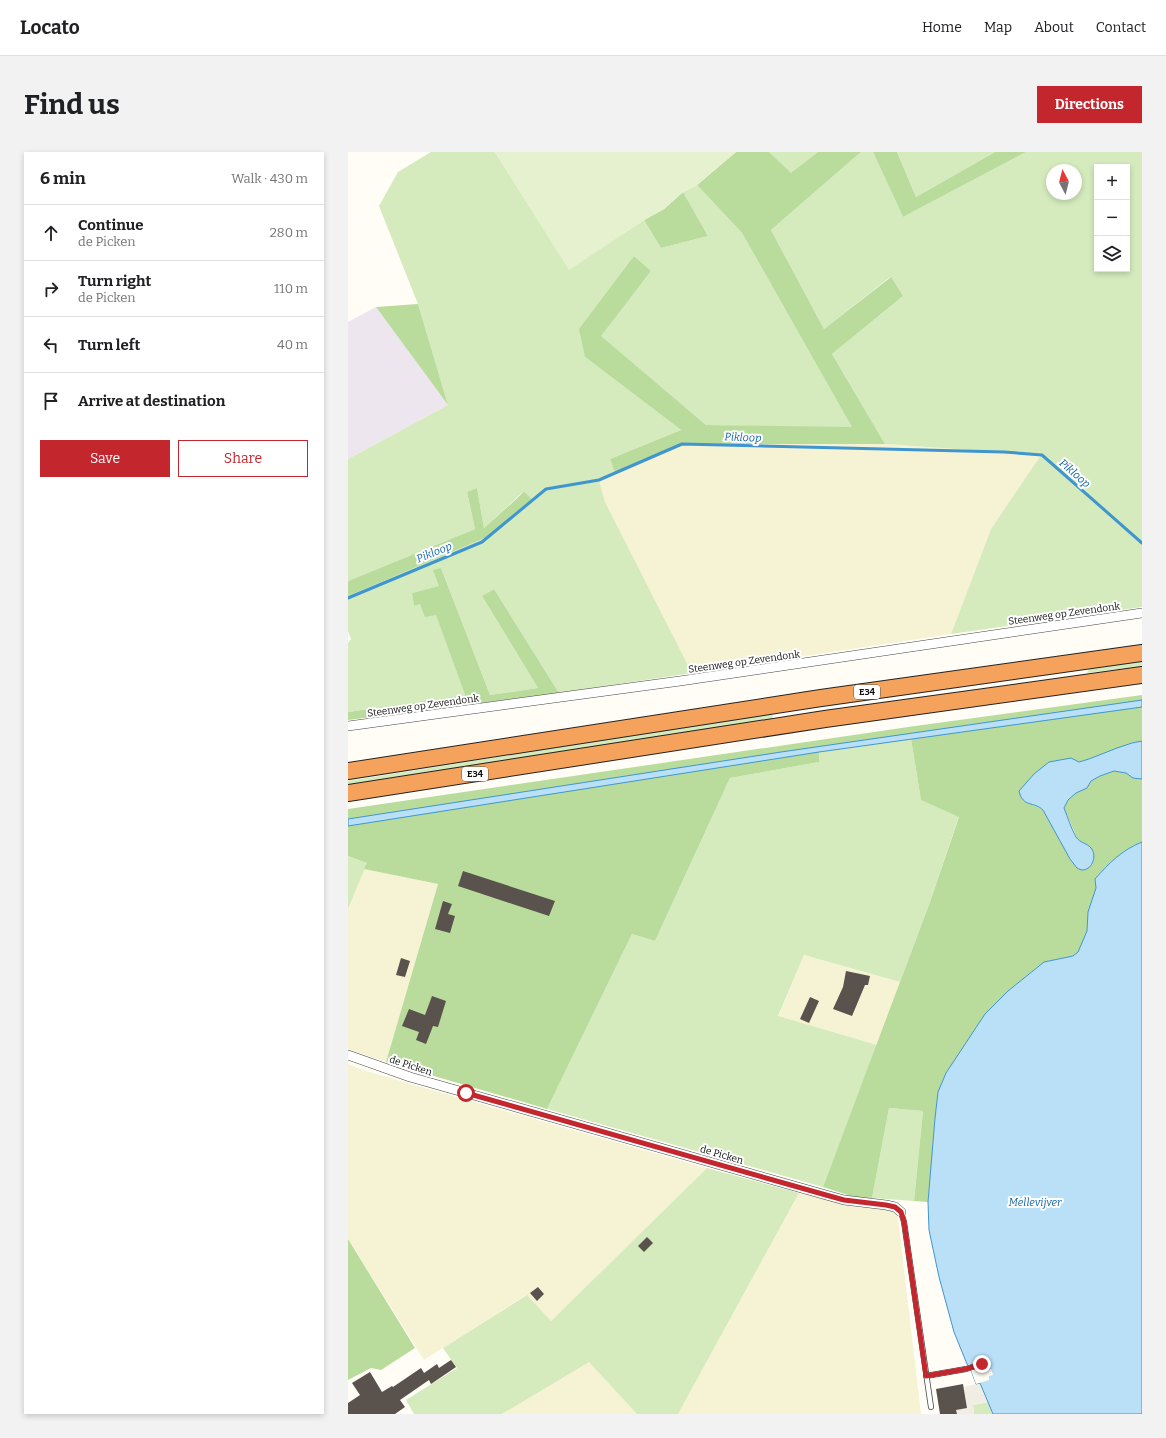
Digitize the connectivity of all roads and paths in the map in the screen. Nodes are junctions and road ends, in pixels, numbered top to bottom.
1 (1142, 613) edge
2 (1142, 653) edge
3 (1142, 675) edge
4 (348, 726) edge
5 (348, 771) edge
6 (348, 793) edge
7 (348, 1055) edge
8 (901, 1212) joint
9 (982, 1364) dead end
10 (926, 1376) junction
11 (931, 1407) dead end

1 - 4 street, Steenweg op Zevendonk
2 - 5 highway, E34
3 - 6 highway, E34
7 - 8 street, de Picken
8 - 10 lane, de Picken
9 - 10 lane
10 - 11 lane, de Picken

